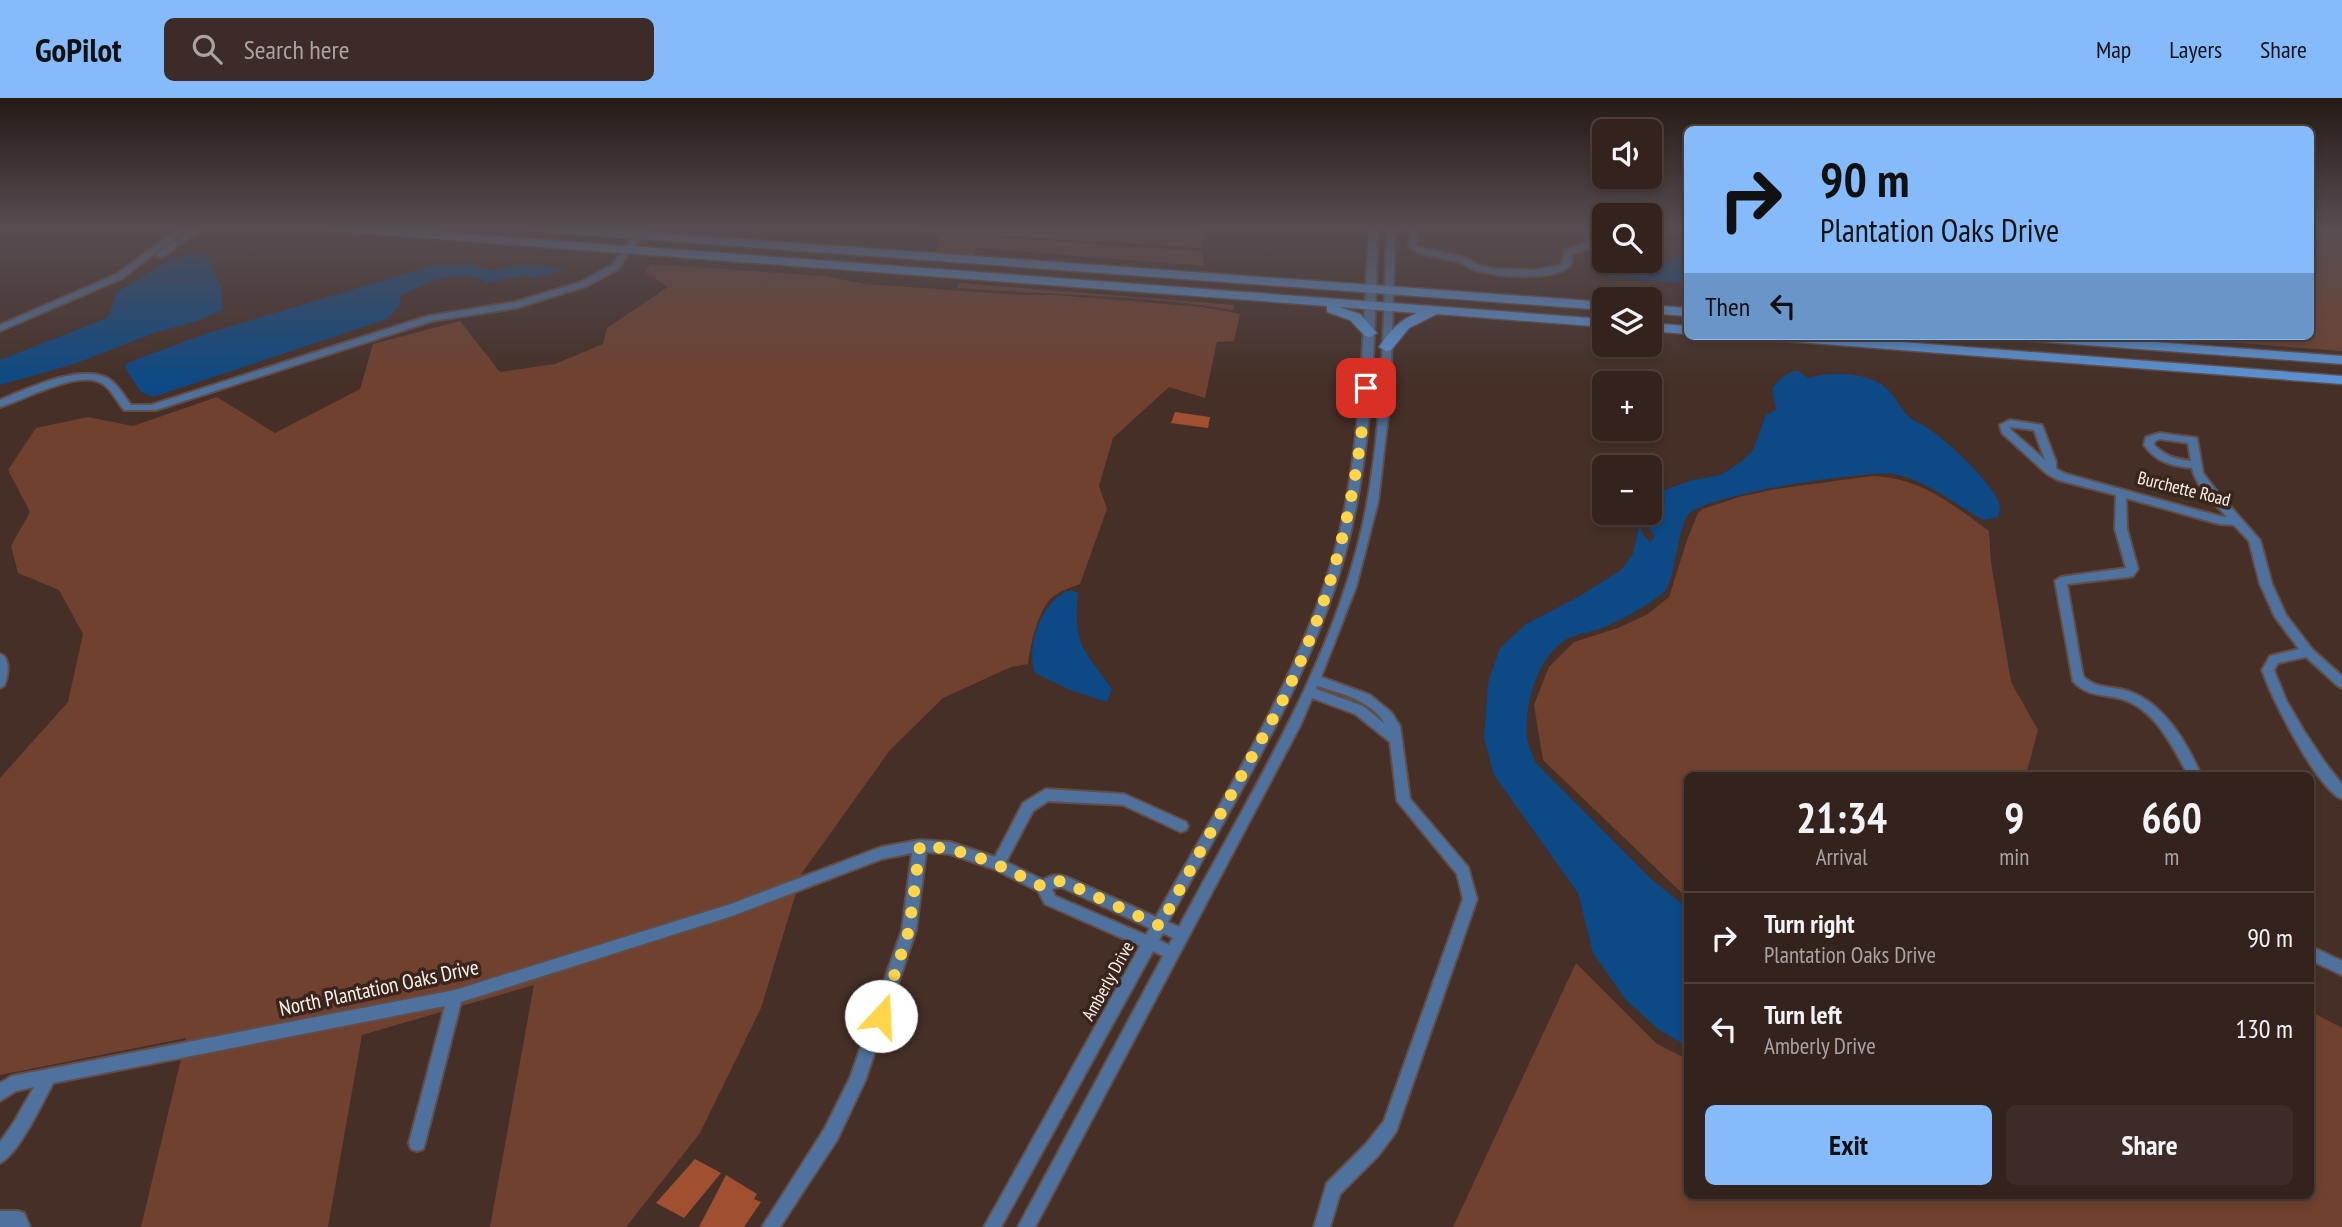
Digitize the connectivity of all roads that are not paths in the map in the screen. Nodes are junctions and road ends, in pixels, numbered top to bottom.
1 (111, 280) edge
2 (594, 280) edge
3 (1031, 280) edge
4 (1257, 280) edge
5 (1372, 280) edge
6 (1388, 280) edge
7 (1089, 284) junction
8 (1372, 288) junction
9 (1388, 290) junction
10 (1371, 305) junction
11 (1592, 305) edge
12 (1387, 307) junction
13 (1662, 310) edge
14 (1444, 311) junction
15 (1684, 312) edge
16 (1592, 322) edge
17 (0, 328) edge
18 (1662, 328) edge
19 (1684, 330) edge
20 (1370, 333) junction
21 (1823, 340) edge
22 (2071, 340) edge
23 (1385, 348) junction
24 (2342, 360) edge
25 (2342, 380) edge
26 (0, 404) edge
27 (2197, 465) dead end
28 (2051, 471) junction
29 (2121, 494) junction
30 (2238, 521) junction
31 (2308, 652) junction
32 (0, 659) edge
33 (1294, 677) junction
34 (0, 683) edge
35 (2342, 683) edge
36 (1312, 685) junction
37 (2193, 772) edge
38 (2342, 793) edge
39 (1181, 826) dead end
40 (920, 846) junction
41 (998, 864) junction
42 (1043, 887) junction
43 (1160, 926) junction
44 (1182, 935) junction
45 (1150, 945) junction
46 (1172, 953) junction
47 (2314, 955) edge
48 (2342, 968) edge
49 (455, 997) junction
50 (48, 1076) junction
51 (0, 1093) edge
52 (417, 1143) dead end
53 (0, 1155) edge
54 (0, 1219) edge
55 (22, 1227) edge
56 (770, 1227) edge
57 (992, 1227) edge
58 (1026, 1227) edge
59 (1322, 1227) edge

1 - 17 street
2 - 26 street
3 - 7 main road
4 - 8 main road
5 - 8 street, Amberly Drive
6 - 9 street
7 - 10 main road
7 - 20 main road
8 - 9 main road
8 - 10 street, Amberly Drive
9 - 11 main road
9 - 12 street
10 - 12 main road
10 - 20 street, Amberly Drive
12 - 14 main road
12 - 23 street
13 - 15 main road
14 - 16 main road
14 - 23 main road
18 - 19 main road
20 - 33 street, Amberly Drive
21 - 25 main road
22 - 24 main road
23 - 36 street
27 - 30 street, Burchette Road
28 - 28 street, Burchette Road
28 - 29 street, Burchette Road
29 - 30 street, Burchette Road
29 - 37 street, Burchette Road
30 - 31 street, Burchette Road
31 - 35 street, Burchette Road
31 - 38 street
32 - 34 street
33 - 36 street
33 - 43 street, Amberly Drive
36 - 44 street
36 - 59 street
39 - 41 street
40 - 41 street, North Plantation Oaks Drive
40 - 49 street, North Plantation Oaks Drive
40 - 56 street
41 - 42 street, North Plantation Oaks Drive
42 - 43 street
42 - 45 street
43 - 44 street
43 - 45 street, Amberly Drive
44 - 46 street
45 - 46 street
45 - 57 street, Amberly Drive
46 - 58 street
47 - 48 street
49 - 50 street, North Plantation Oaks Drive
49 - 52 street
50 - 51 street, North Plantation Oaks Drive
50 - 53 street
54 - 55 street

